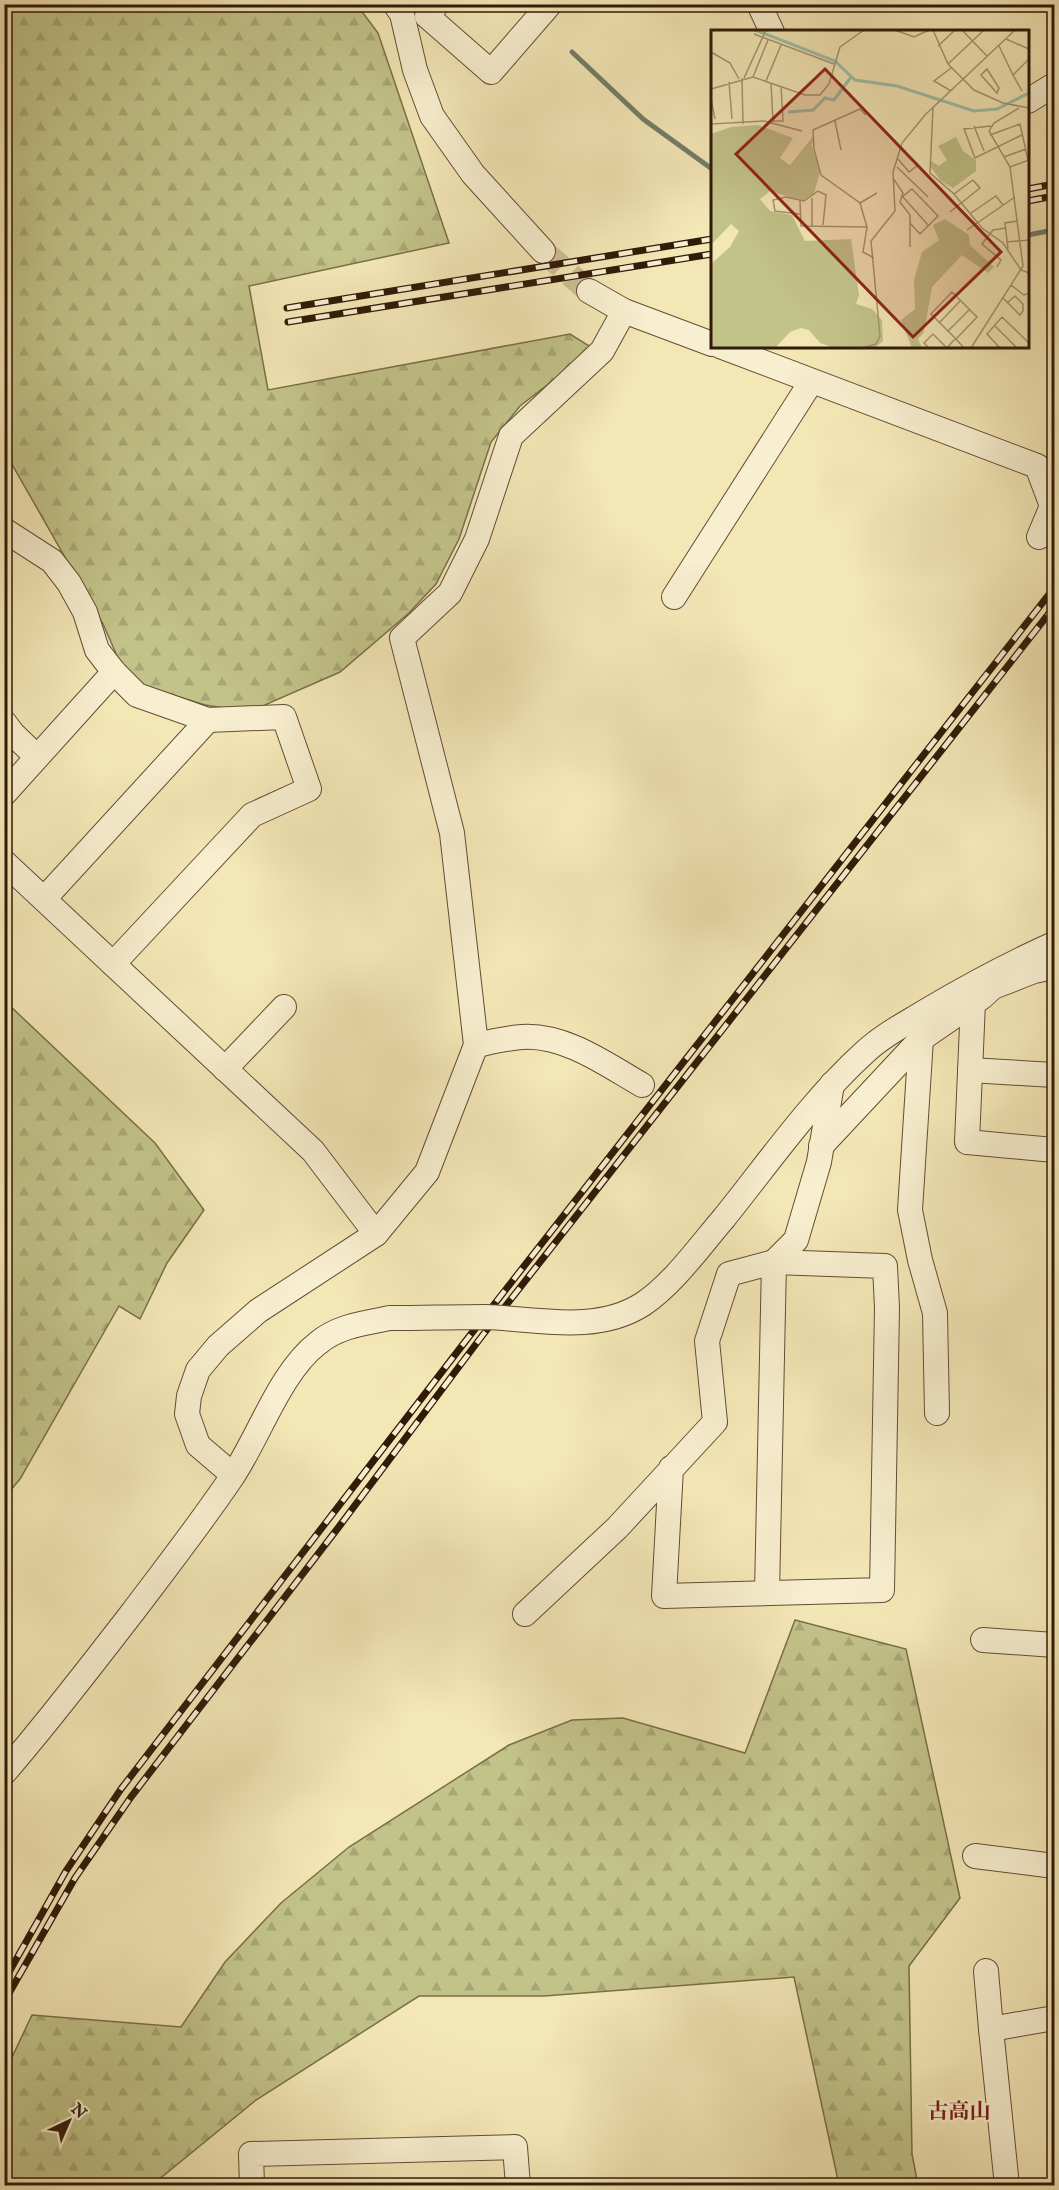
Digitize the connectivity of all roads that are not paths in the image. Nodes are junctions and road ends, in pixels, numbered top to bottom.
1 (395, 4) edge
2 (437, 4) edge
3 (550, 4) edge
4 (759, 4) edge
5 (771, 30) edge
6 (1054, 84) edge
7 (1029, 100) edge
8 (543, 251) tunnel mouth
9 (589, 291) tunnel mouth
10 (624, 311) junction
11 (711, 344) edge
12 (725, 348) edge
13 (811, 382) junction
14 (4, 530) edge
15 (1039, 537) dead end
16 (674, 597) dead end
17 (114, 672) junction
18 (208, 720) junction
19 (4, 722) edge
20 (37, 757) junction
21 (4, 794) edge
22 (4, 862) edge
23 (44, 899) junction
24 (1054, 944) edge
25 (113, 964) junction
26 (1054, 967) edge
27 (973, 1002) junction
28 (284, 1007) dead end
29 (921, 1039) junction
30 (476, 1045) junction
31 (225, 1070) junction
32 (970, 1070) junction
33 (1054, 1075) edge
34 (832, 1084) junction
35 (642, 1085) dead end
36 (822, 1146) junction
37 (1054, 1150) edge
38 (376, 1234) junction
39 (774, 1262) junction
40 (937, 1413) dead end
41 (671, 1468) junction
42 (233, 1475) junction
43 (767, 1593) junction
44 (525, 1614) dead end
45 (983, 1640) dead end
46 (1054, 1645) edge
47 (4, 1773) edge
48 (975, 1856) dead end
49 (1054, 1866) edge
50 (986, 1971) dead end
51 (1054, 2018) edge
52 (991, 2029) junction
53 (252, 2186) edge
54 (518, 2186) edge
55 (1007, 2186) edge

1 - 8 street
2 - 3 street
4 - 5 street
6 - 7 street
9 - 10 street
10 - 11 street
10 - 30 street
12 - 13 street
13 - 15 street
13 - 16 street
14 - 17 street
17 - 18 street
17 - 20 street
18 - 23 street
18 - 25 street
19 - 20 street
20 - 21 street
22 - 23 street
23 - 25 street
24 - 34 street
25 - 31 street
26 - 27 street
27 - 29 street
27 - 32 street
28 - 31 street
29 - 36 street
29 - 40 street
30 - 35 street
30 - 38 street
31 - 38 street
32 - 33 street
32 - 37 street
34 - 36 street
34 - 42 street, bridge
36 - 39 street
38 - 42 street
39 - 41 street
39 - 43 street
39 - 43 street
41 - 43 street
41 - 44 street
42 - 47 street
45 - 46 street
48 - 49 street
50 - 52 street
51 - 52 street
52 - 55 street
53 - 54 street

